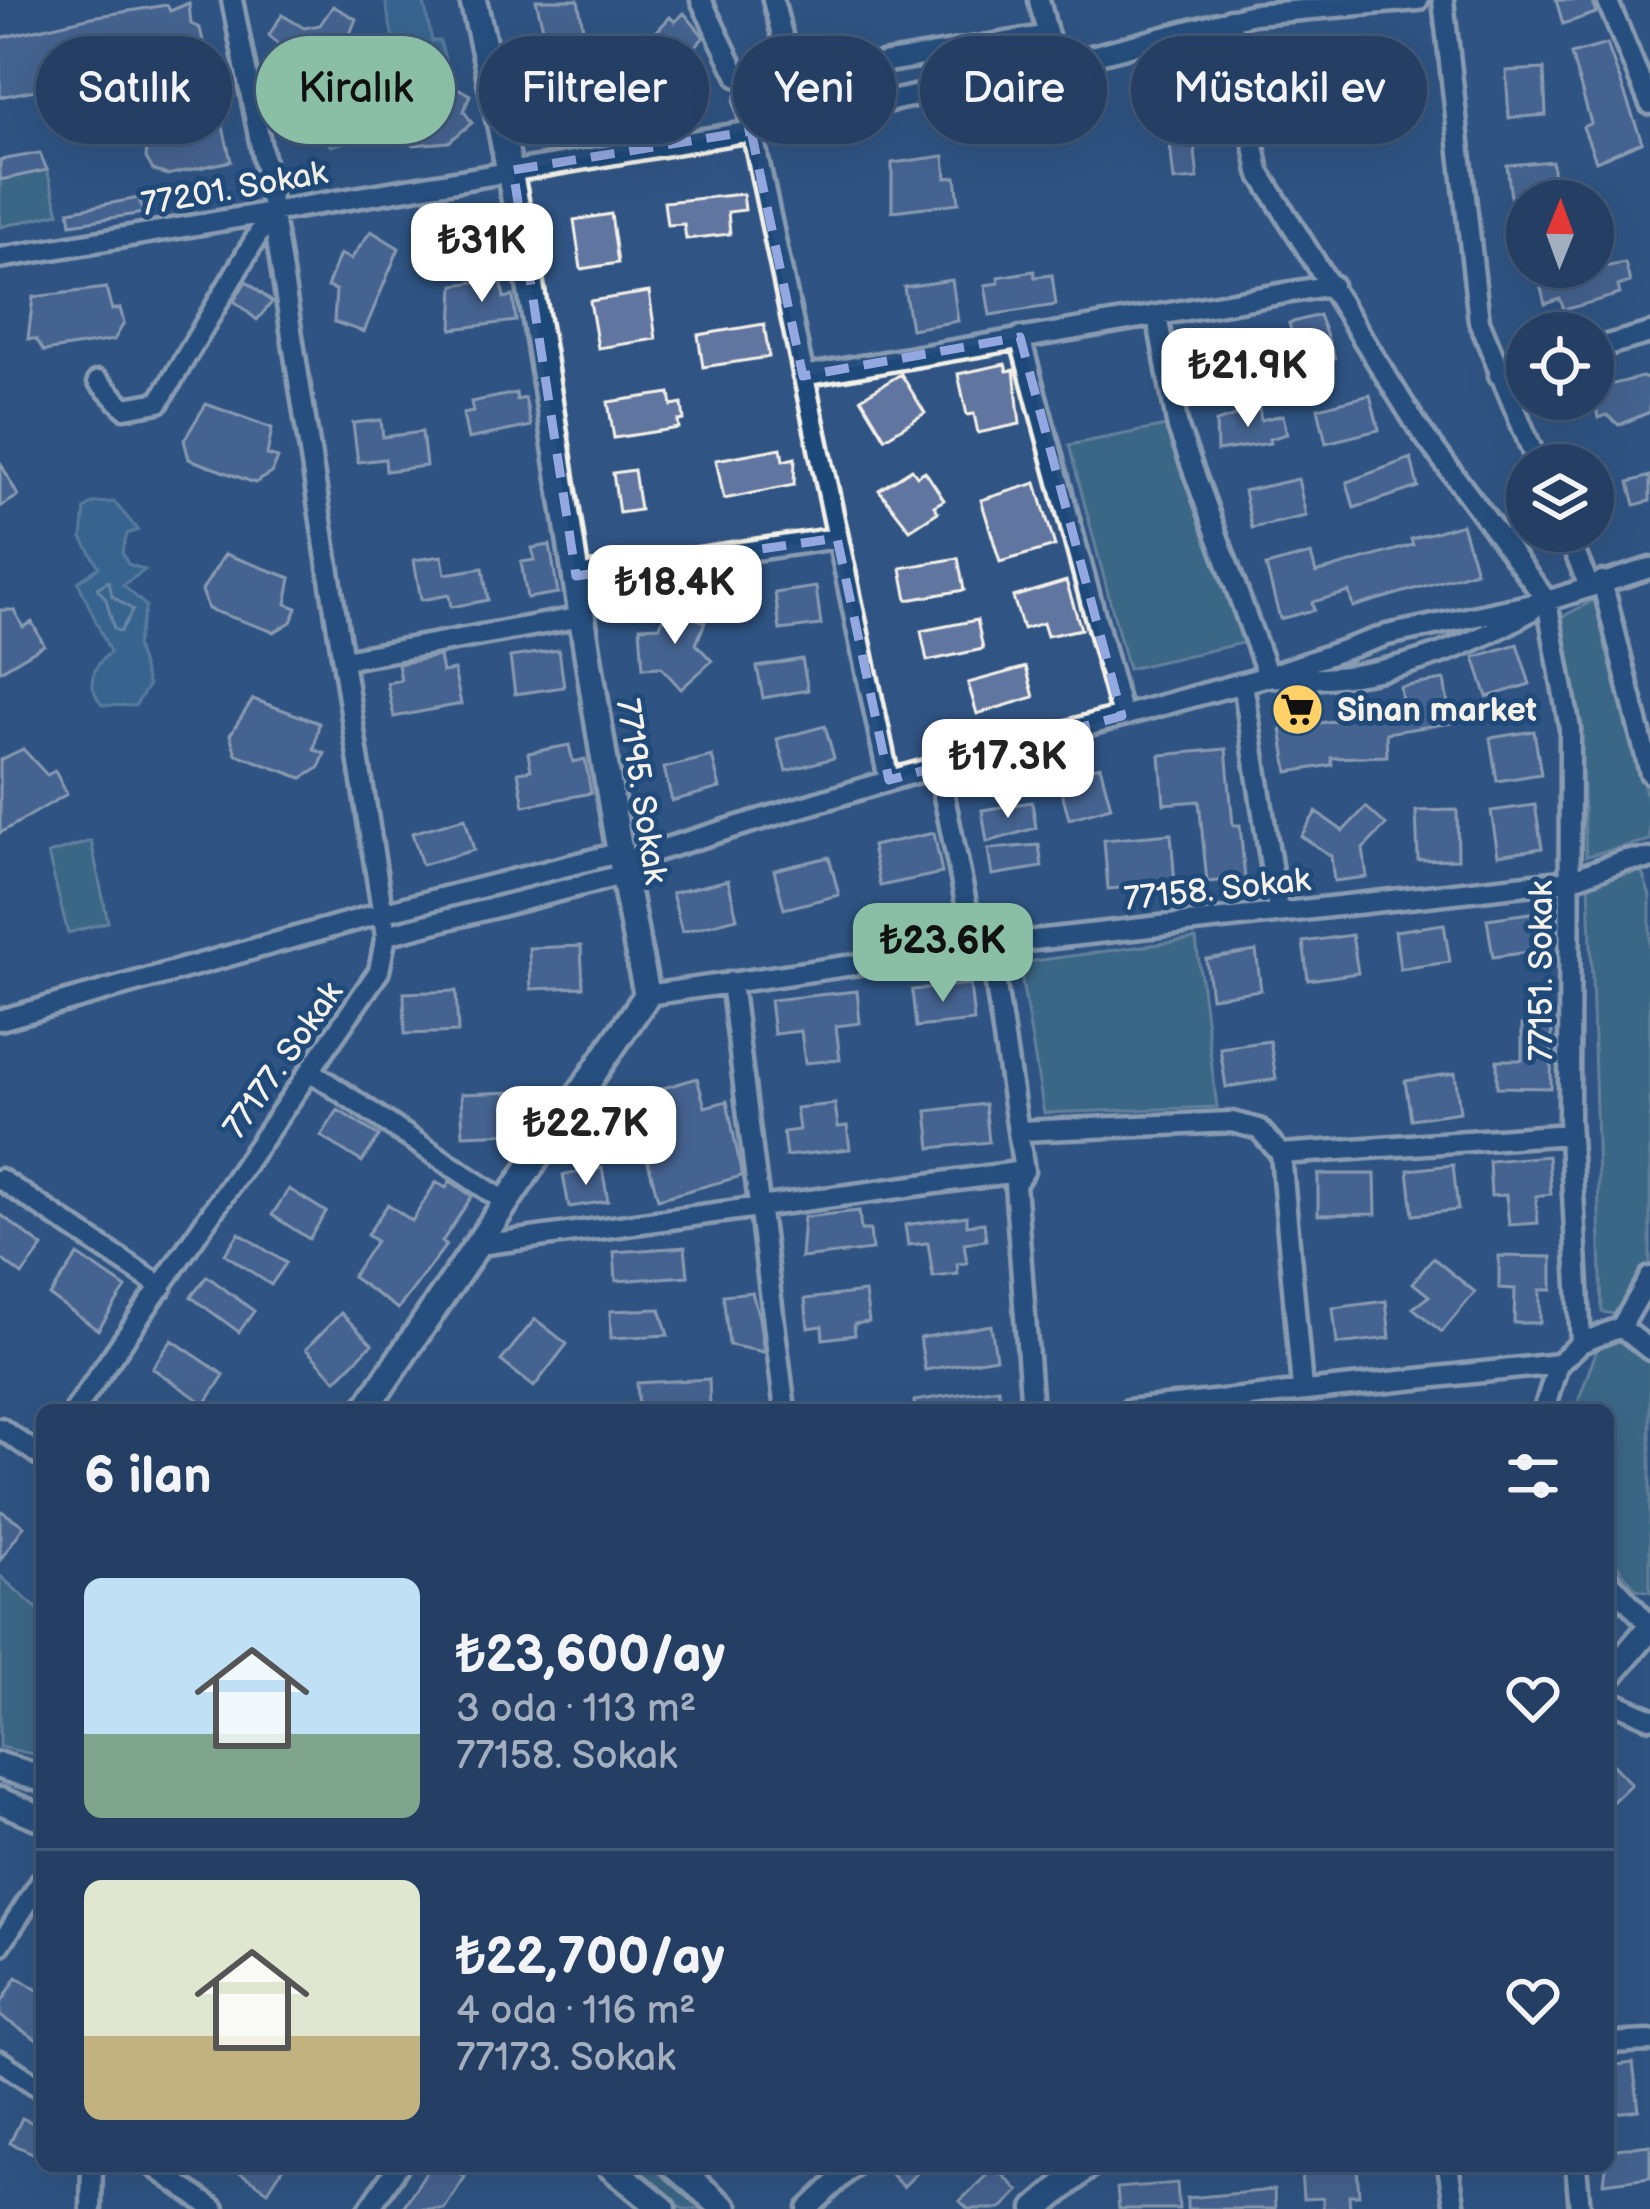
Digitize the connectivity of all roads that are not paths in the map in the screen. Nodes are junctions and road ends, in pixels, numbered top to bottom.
1 (232, 0) edge
2 (473, 0) edge
3 (701, 0) edge
4 (772, 0) edge
5 (1039, 0) edge
6 (1418, 0) edge
7 (1443, 0) edge
8 (1607, 0) edge
9 (1252, 7) edge
10 (1230, 20) junction
11 (1048, 35) joint
12 (782, 36) edge
13 (1107, 52) edge
14 (896, 61) edge
15 (733, 67) edge
16 (1650, 104) edge
17 (733, 134) edge
18 (754, 144) edge
19 (513, 170) junction
20 (272, 212) junction
21 (0, 258) edge
22 (1332, 285) junction
23 (1156, 316) junction
24 (1650, 333) edge
25 (1020, 337) junction
26 (1614, 343) edge
27 (1506, 373) edge
28 (1499, 375) junction
29 (803, 376) junction
30 (98, 381) dead end
31 (1529, 444) edge
32 (837, 538) junction
33 (1578, 552) edge
34 (1650, 568) edge
35 (576, 576) junction
36 (1596, 583) junction
37 (1547, 602) junction
38 (582, 617) junction
39 (343, 660) junction
40 (1268, 676) junction
41 (1243, 683) junction
42 (1122, 716) junction
43 (938, 767) junction
44 (1650, 773) edge
45 (890, 780) junction
46 (1650, 859) edge
47 (620, 864) junction
48 (1570, 880) junction
49 (1278, 911) junction
50 (385, 912) junction
51 (386, 935) junction
52 (982, 945) junction
53 (731, 982) junction
54 (647, 995) junction
55 (0, 1020) edge
56 (310, 1071) junction
57 (1020, 1131) junction
58 (1570, 1134) junction
59 (1281, 1154) junction
60 (1024, 1171) junction
61 (0, 1179) edge
62 (507, 1203) junction
63 (758, 1206) junction
64 (479, 1245) junction
65 (1650, 1277) edge
66 (162, 1287) junction
67 (1621, 1327) junction
68 (1581, 1343) junction
69 (1650, 1350) edge
70 (1558, 1364) junction
71 (1302, 1388) junction
72 (79, 1404) edge
73 (369, 1404) edge
74 (784, 1404) edge
75 (1032, 1404) edge
76 (1175, 1404) edge
77 (1546, 1404) edge
78 (0, 1428) edge
79 (36, 1453) edge
80 (1614, 1587) edge
81 (1650, 1627) edge
82 (1614, 1670) edge
83 (1614, 1703) edge
84 (1650, 1718) edge
85 (0, 1766) edge
86 (36, 1776) edge
87 (0, 1801) edge
88 (36, 1816) edge
89 (36, 1889) edge
90 (0, 1945) edge
91 (1650, 2042) edge
92 (1614, 2044) edge
93 (0, 2060) edge
94 (36, 2085) edge
95 (92, 2172) edge
96 (162, 2172) edge
97 (394, 2172) edge
98 (617, 2172) edge
99 (682, 2172) edge
100 (847, 2172) edge
101 (1080, 2172) edge
102 (1449, 2172) edge
103 (1577, 2172) edge
104 (91, 2209) edge
105 (214, 2209) edge
106 (369, 2209) edge
107 (663, 2209) edge
108 (725, 2209) edge
109 (808, 2209) edge
110 (1037, 2209) edge
111 (1455, 2209) edge
112 (1580, 2209) edge

1 - 20 street
2 - 19 main road, 77195. Sokak
3 - 15 street
4 - 12 street
5 - 11 street
6 - 9 street, 77201. Sokak
7 - 28 street
8 - 16 street
9 - 10 street, 77201. Sokak
10 - 13 street, 77201. Sokak
10 - 22 street
11 - 14 street
17 - 19 street, 77201. Sokak
18 - 29 street
19 - 20 street, 77201. Sokak
19 - 35 main road, 77195. Sokak
20 - 21 street, 77201. Sokak
20 - 30 street
20 - 39 street
22 - 23 street
22 - 37 street
23 - 25 street
23 - 40 street
24 - 26 street
25 - 29 street
25 - 42 street
27 - 28 street
28 - 31 street
29 - 32 street
32 - 35 street
32 - 45 street
33 - 36 street
34 - 36 street
35 - 38 main road, 77195. Sokak
36 - 37 street
36 - 44 street
37 - 40 street
37 - 40 street
37 - 48 street, 77151. Sokak
38 - 39 street
38 - 47 main road, 77195. Sokak
39 - 50 street
40 - 41 street
41 - 42 street
41 - 49 street
42 - 43 street
43 - 45 street
43 - 52 street
45 - 47 street
46 - 48 street, 77158. Sokak
47 - 50 street
47 - 51 street
47 - 54 main road, 77195. Sokak
48 - 49 street, 77158. Sokak
48 - 58 street, 77151. Sokak
49 - 52 street, 77158. Sokak
50 - 51 street
50 - 55 street
51 - 56 street, 77177. Sokak
52 - 53 street, 77158. Sokak
52 - 57 street
53 - 54 street, 77158. Sokak
53 - 63 street
54 - 62 main road
56 - 62 street
56 - 66 street, 77177. Sokak
57 - 59 street
57 - 60 street
58 - 59 street
58 - 68 street, 77151. Sokak
59 - 71 street
60 - 63 street
60 - 75 street
61 - 66 street
62 - 64 main road
63 - 64 street
63 - 74 street
64 - 73 main road
65 - 67 street
66 - 72 street, 77177. Sokak
67 - 68 street
67 - 69 street
68 - 70 street
70 - 71 street
70 - 77 street
71 - 76 street
78 - 79 street
80 - 81 street
81 - 82 main road
83 - 84 street
85 - 86 main road
87 - 88 main road
89 - 90 street
91 - 92 street
93 - 94 street
95 - 104 street
96 - 105 street
97 - 106 street
98 - 107 main road
99 - 108 main road
100 - 109 street
101 - 110 main road
102 - 111 street
103 - 112 street

